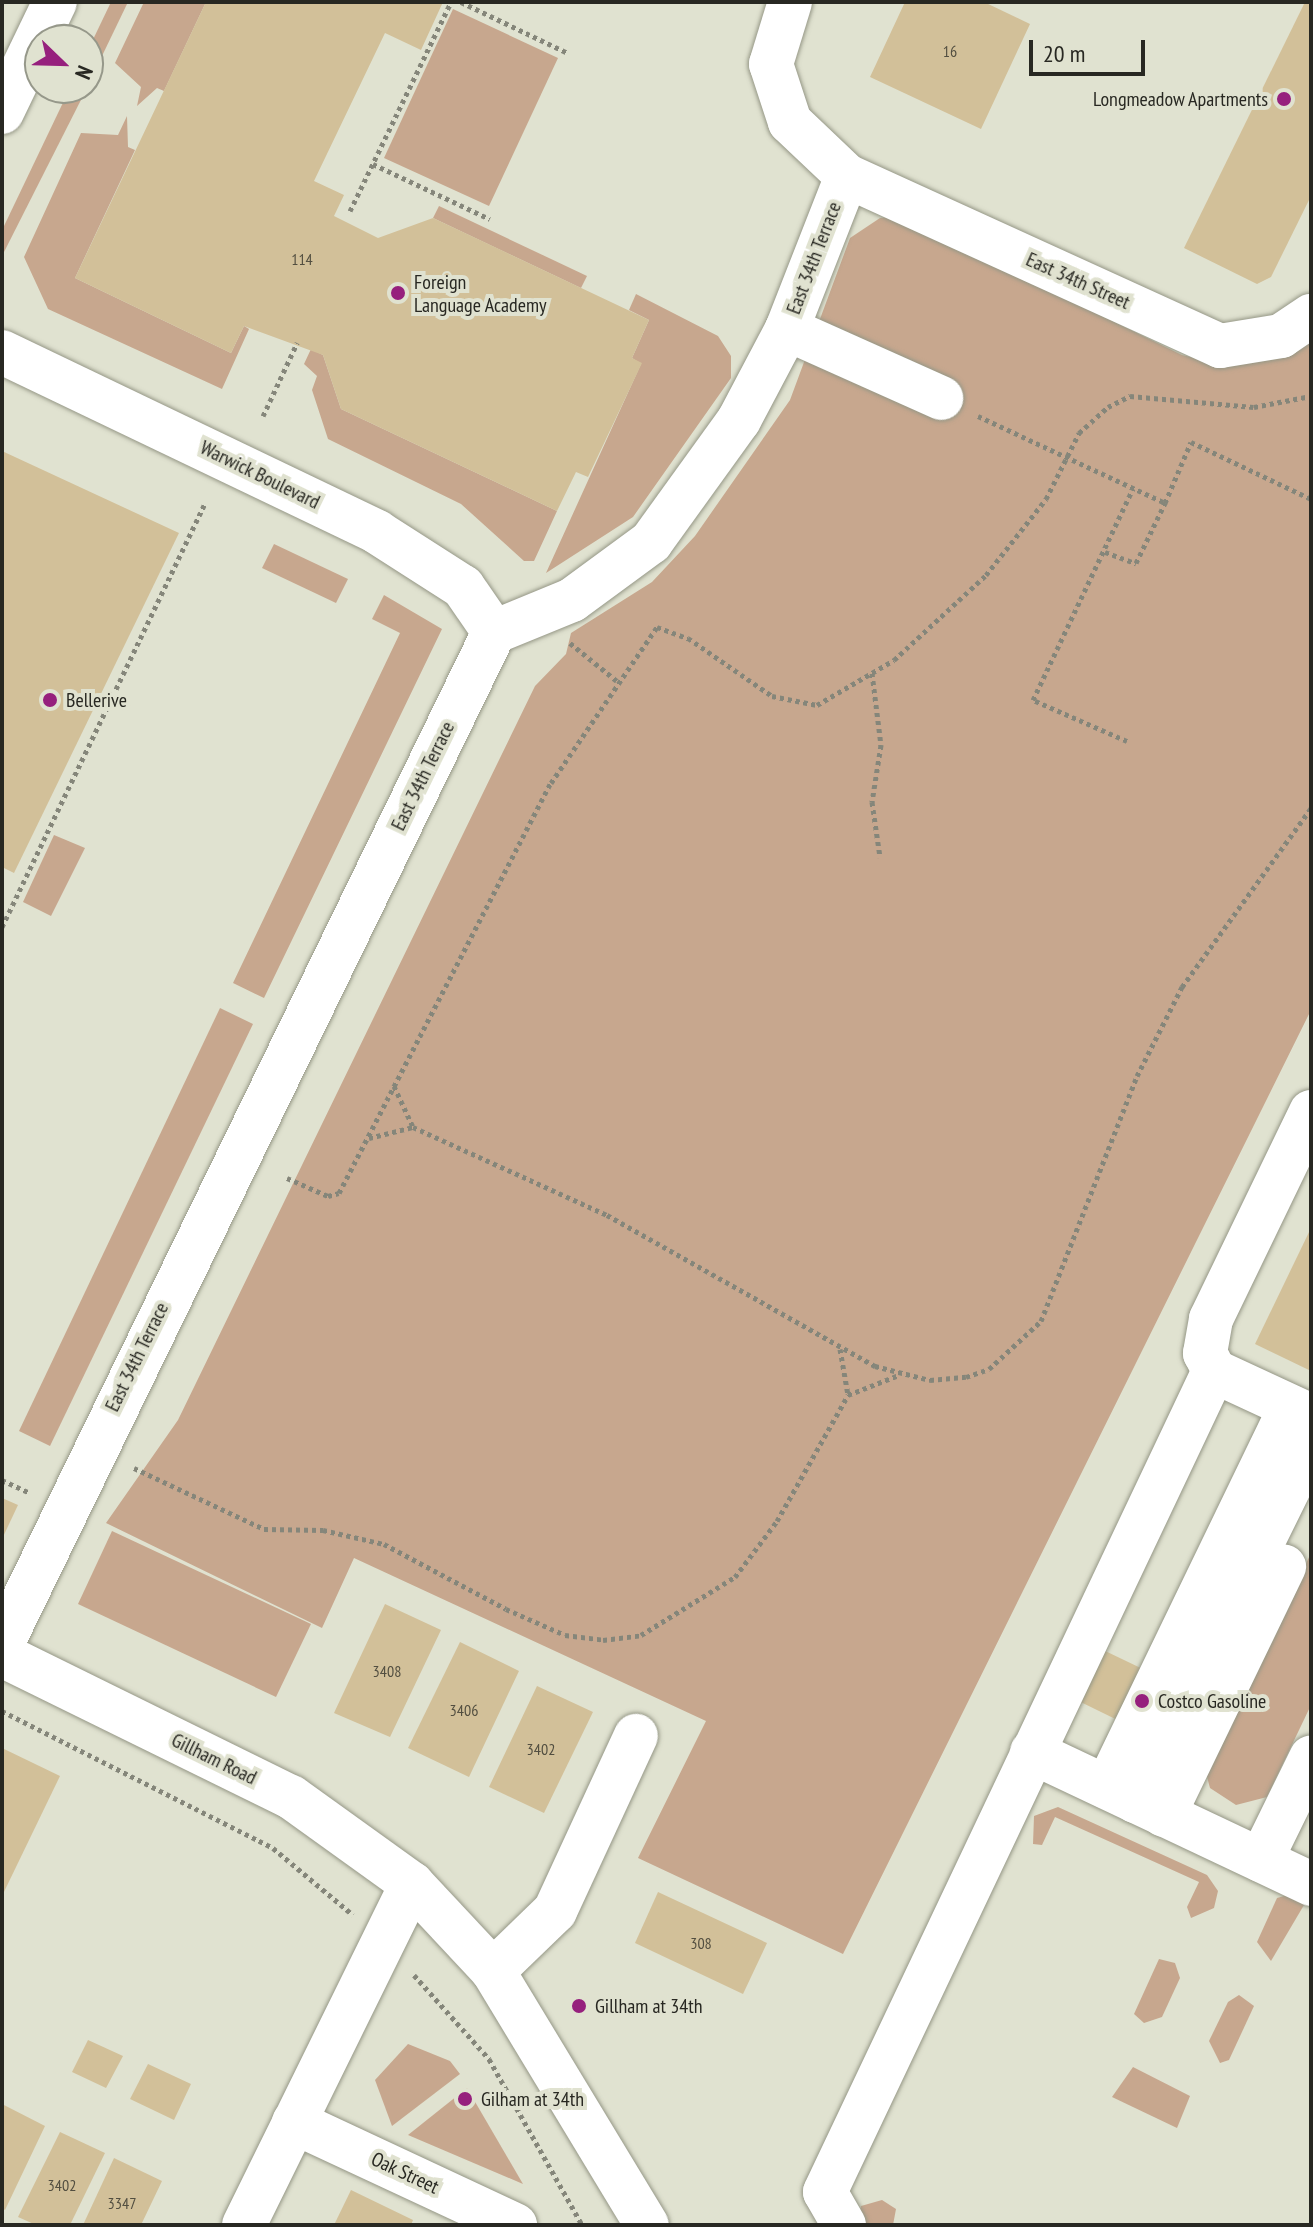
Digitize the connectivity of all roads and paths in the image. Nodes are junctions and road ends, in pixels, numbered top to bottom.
1 (55, 2) edge
2 (451, 2) edge
3 (461, 2) edge
4 (790, 2) edge
5 (568, 53) dead end
6 (2, 112) edge
7 (373, 164) junction
8 (847, 176) junction
9 (350, 211) dead end
10 (490, 219) dead end
11 (1311, 316) edge
12 (787, 329) junction
13 (297, 343) dead end
14 (2, 352) edge
15 (1311, 396) edge
16 (941, 398) joint
17 (263, 416) dead end
18 (1066, 458) junction
19 (1133, 488) junction
20 (1311, 499) edge
21 (1165, 503) junction
22 (204, 505) dead end
23 (1105, 552) junction
24 (494, 632) junction
25 (567, 639) dead end
26 (872, 673) junction
27 (617, 681) junction
28 (1127, 741) dead end
29 (1311, 808) edge
30 (880, 857) dead end
31 (2, 927) edge
32 (394, 1086) junction
33 (1311, 1112) edge
34 (413, 1127) junction
35 (369, 1138) junction
36 (287, 1178) dead end
37 (840, 1349) junction
38 (899, 1375) junction
39 (848, 1395) junction
40 (1273, 1403) edge
41 (133, 1468) dead end
42 (2, 1480) edge
43 (33, 1495) dead end
44 (1311, 1510) edge
45 (2, 1644) edge
46 (2, 1655) edge
47 (2, 1711) edge
48 (636, 1736) dead end
49 (1311, 1758) edge
50 (1097, 1783) junction
51 (1261, 1860) junction
52 (412, 1884) junction
53 (1311, 1884) edge
54 (384, 1941) junction
55 (493, 1971) junction
56 (294, 2122) junction
57 (244, 2225) edge
58 (515, 2225) edge
59 (582, 2225) edge
60 (647, 2225) edge
61 (844, 2225) edge

1 - 6 street
2 - 7 path
3 - 5 path
4 - 8 street, East 34th Terrace
7 - 9 path
7 - 10 path
8 - 11 street, East 34th Street
8 - 12 street, East 34th Terrace
12 - 16 street
12 - 24 street, East 34th Terrace
13 - 17 path
14 - 24 street, Warwick Boulevard
15 - 18 path
16 - 18 path
18 - 19 path
18 - 26 path
19 - 21 path
19 - 23 path
20 - 21 path
21 - 23 path
22 - 31 path
23 - 28 path
24 - 45 street, East 34th Terrace
25 - 27 path
26 - 27 path
26 - 30 path
27 - 32 path
29 - 38 path
32 - 34 path
32 - 35 path
33 - 40 street
34 - 35 path
34 - 37 path
35 - 36 path
37 - 38 path
37 - 39 path
38 - 39 path
39 - 41 path
40 - 50 street
40 - 50 street
42 - 43 path
44 - 50 street
46 - 52 street, Gillham Road
47 - 54 path
48 - 55 street
49 - 51 street
50 - 51 street
50 - 61 street
51 - 53 street
52 - 54 street
52 - 55 street, Gillham Road
54 - 56 street
54 - 59 path
55 - 60 street, Gillham Road
56 - 57 street
56 - 58 street, Oak Street

